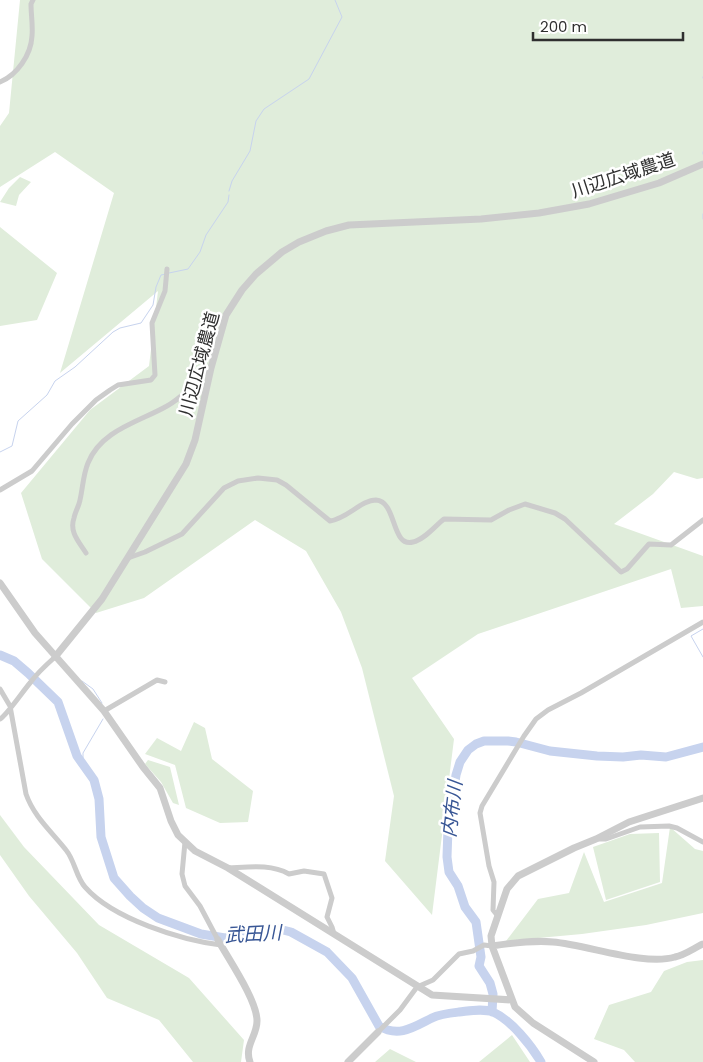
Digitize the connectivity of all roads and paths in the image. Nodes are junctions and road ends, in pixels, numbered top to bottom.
1 (33, 0) edge
2 (0, 82) edge
3 (703, 164) edge
4 (167, 269) dead end
5 (211, 368) junction
6 (0, 490) edge
7 (703, 520) edge
8 (86, 552) dead end
9 (128, 558) junction
10 (0, 583) edge
11 (703, 622) edge
12 (55, 657) junction
13 (166, 682) dead end
14 (0, 689) edge
15 (10, 706) junction
16 (104, 711) junction
17 (0, 718) edge
18 (703, 798) edge
19 (596, 839) junction
20 (185, 842) junction
21 (703, 842) edge
22 (228, 868) junction
23 (497, 915) junction
24 (334, 934) junction
25 (220, 942) junction
26 (703, 944) edge
27 (488, 946) junction
28 (417, 987) junction
29 (509, 1000) junction
30 (378, 1032) joint
31 (250, 1062) edge
32 (348, 1062) edge
33 (594, 1062) edge

1 - 2 street
3 - 5 street, 川辺広域農道
4 - 6 street
5 - 8 street
5 - 9 street, 川辺広域農道
7 - 9 street
9 - 12 street, 川辺広域農道
10 - 12 street
11 - 23 street
12 - 15 street
12 - 16 street
13 - 16 street
14 - 15 street
15 - 17 street
15 - 25 street
16 - 20 street
18 - 19 street
19 - 21 street
19 - 23 street
20 - 22 street
20 - 25 street
22 - 24 street
22 - 24 street
23 - 27 street
24 - 28 street
25 - 31 street
26 - 27 street
27 - 28 street
27 - 29 street
28 - 29 street
28 - 30 street
29 - 33 street
30 - 32 street

